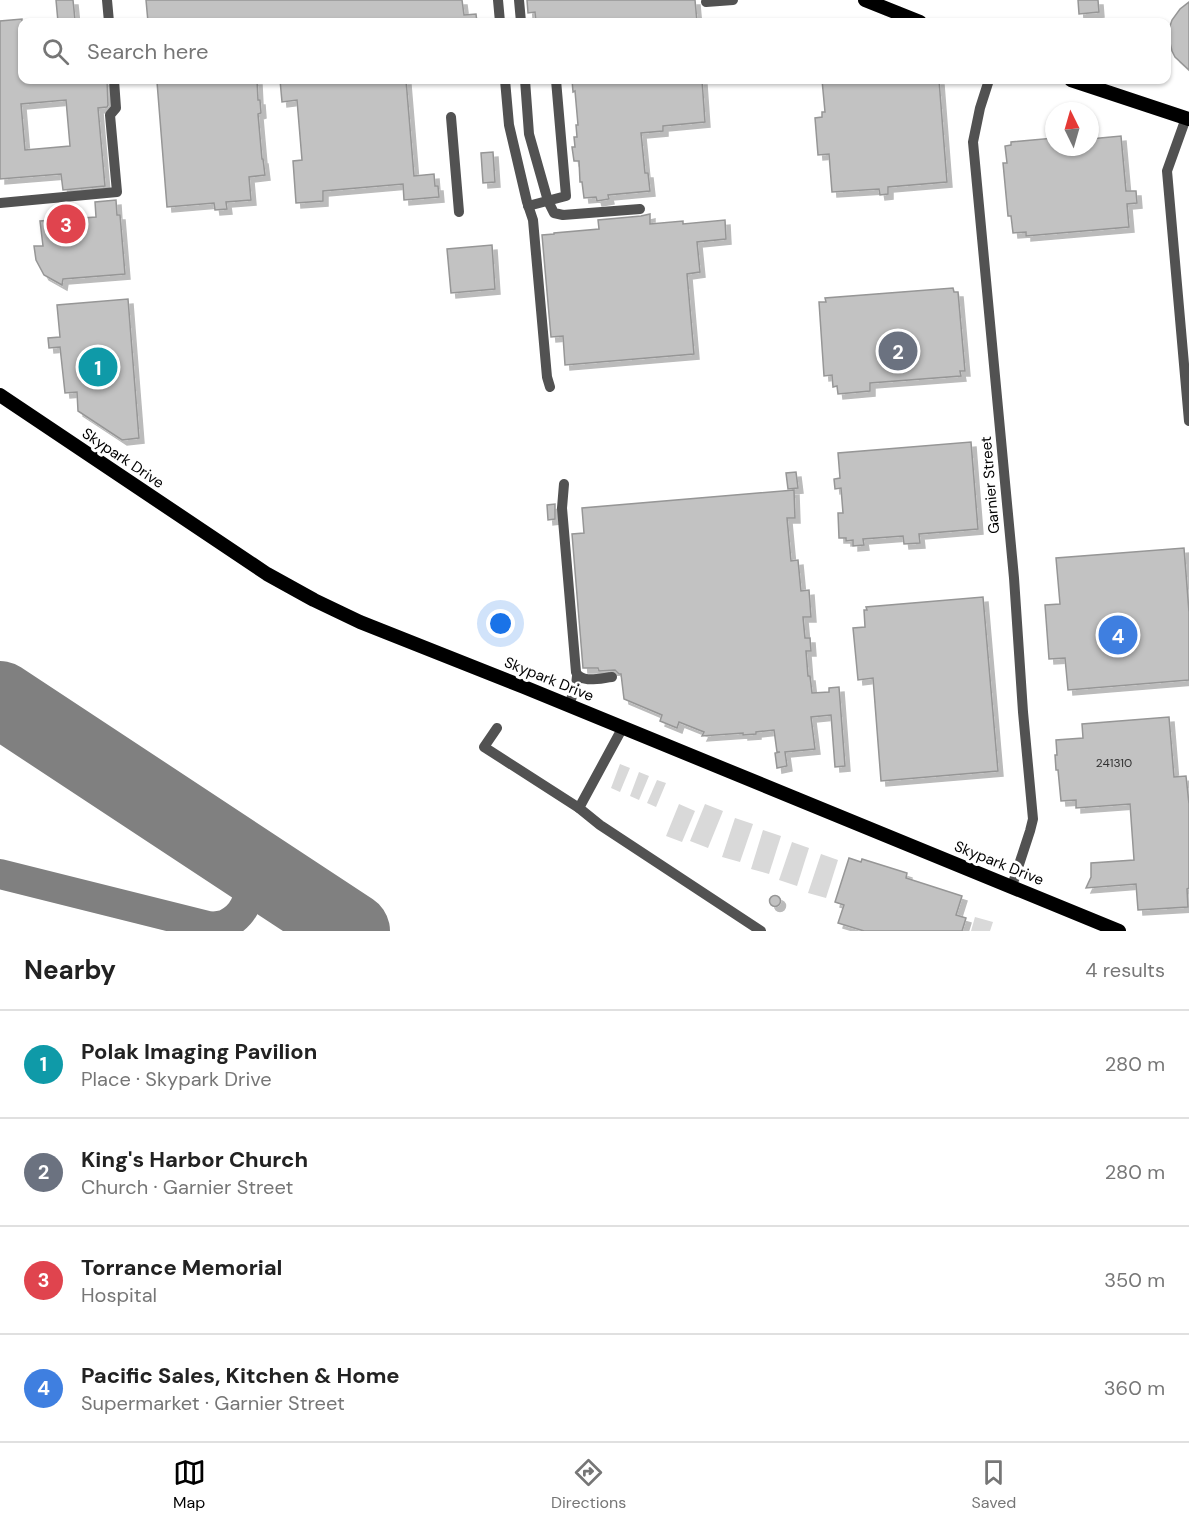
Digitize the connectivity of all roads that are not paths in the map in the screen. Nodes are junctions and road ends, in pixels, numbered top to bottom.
1 (107, 0) edge
2 (498, 0) edge
3 (519, 0) edge
4 (733, 0) edge
5 (865, 0) edge
6 (706, 2) dead end
7 (109, 18) edge
8 (500, 18) edge
9 (521, 18) edge
10 (910, 18) edge
11 (114, 84) edge
12 (505, 84) edge
13 (525, 84) edge
14 (556, 84) edge
15 (988, 84) edge
16 (1083, 84) edge
17 (451, 117) dead end
18 (1188, 118) edge
19 (548, 201) junction
20 (0, 203) edge
21 (528, 206) junction
22 (640, 209) dead end
23 (459, 212) dead end
24 (550, 387) dead end
25 (0, 395) edge
26 (1189, 421) edge
27 (564, 484) dead end
28 (578, 676) junction
29 (612, 677) dead end
30 (569, 705) junction
31 (623, 727) junction
32 (497, 728) dead end
33 (579, 808) junction
34 (1012, 886) junction
35 (761, 931) edge
36 (1119, 931) edge

1 - 7 street
2 - 8 street
3 - 9 street
4 - 6 street
5 - 10 main road
11 - 20 street
12 - 21 street
13 - 19 street
14 - 19 street
15 - 34 street, Garnier Street
16 - 18 main road
17 - 23 street
18 - 26 street
19 - 21 street
19 - 22 street
21 - 24 street
25 - 30 main road, Skypark Drive
27 - 28 street
28 - 29 street
28 - 30 street
30 - 31 main road, Skypark Drive
31 - 33 street
31 - 34 main road, Skypark Drive
32 - 33 street
33 - 35 street
34 - 36 main road, Skypark Drive

